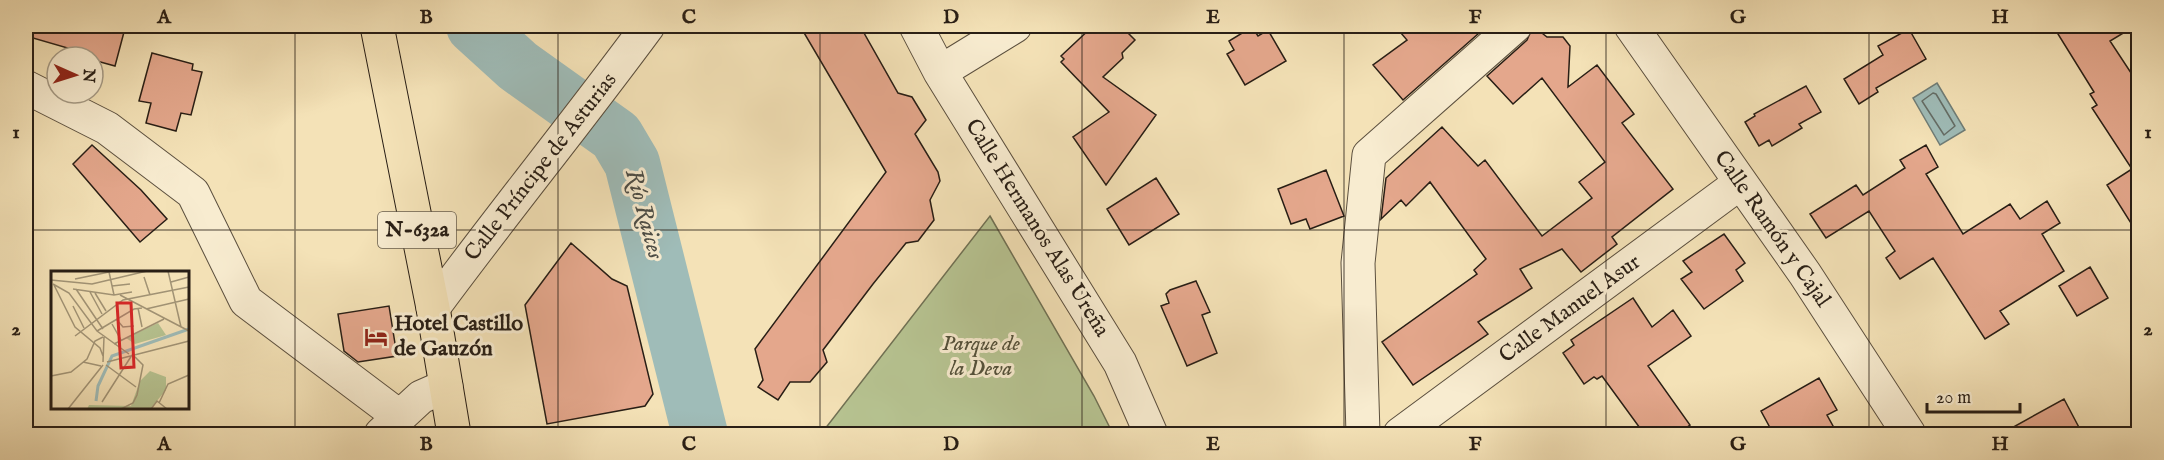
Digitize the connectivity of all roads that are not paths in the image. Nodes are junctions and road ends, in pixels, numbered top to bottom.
1 (377, 26) edge
2 (648, 26) edge
3 (916, 26) edge
4 (1015, 26) edge
5 (1515, 26) edge
6 (1631, 26) edge
7 (940, 72) junction
8 (26, 87) edge
9 (1740, 183) junction
10 (433, 308) junction
11 (446, 386) junction
12 (391, 426) edge
13 (454, 435) edge
14 (1151, 435) edge
15 (1363, 435) edge
16 (1400, 435) edge
17 (1909, 435) edge

1 - 10 main road, N-632a
2 - 10 street, Calle Príncipe de Asturias
3 - 7 street, Calle Hermanos Alas Ureña
4 - 7 street
5 - 15 street
6 - 9 street, Calle Ramón y Cajal
7 - 14 street, Calle Hermanos Alas Ureña
8 - 12 street
9 - 16 street, Calle Manuel Asur
9 - 17 street, Calle Ramón y Cajal
10 - 11 main road, N-632a
11 - 12 street
11 - 13 main road, N-632a

